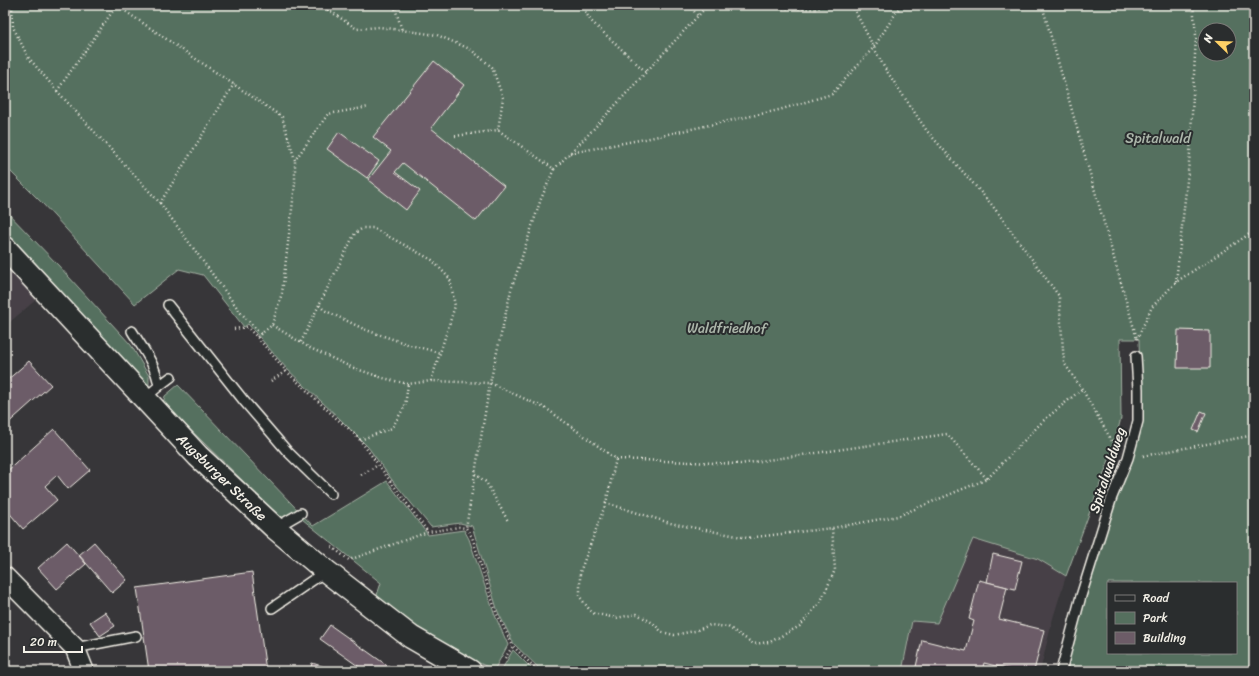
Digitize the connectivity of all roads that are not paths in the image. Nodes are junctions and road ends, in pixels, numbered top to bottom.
1 (5, 248) edge
2 (168, 305) dead end
3 (132, 331) dead end
4 (1136, 356) road end
5 (171, 377) dead end
6 (152, 392) junction
7 (332, 494) dead end
8 (301, 513) dead end
9 (275, 528) junction
10 (326, 571) junction
11 (5, 577) edge
12 (272, 608) dead end
13 (136, 636) dead end
14 (75, 648) junction
15 (84, 671) edge
16 (470, 671) edge
17 (1061, 671) edge

1 - 6 main road, Augsburger Straße
2 - 7 lane
3 - 6 lane
4 - 17 lane, Spitalwaldweg
5 - 6 lane
6 - 9 main road, Augsburger Straße
8 - 9 lane
9 - 10 main road, Augsburger Straße
10 - 12 lane
10 - 16 main road, Augsburger Straße
11 - 14 street
13 - 14 lane
14 - 15 street

